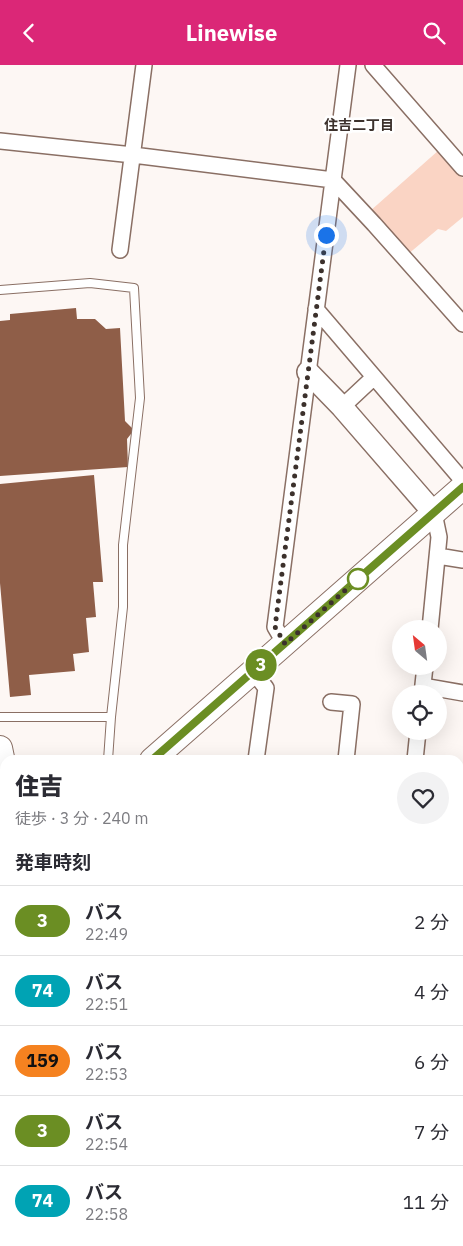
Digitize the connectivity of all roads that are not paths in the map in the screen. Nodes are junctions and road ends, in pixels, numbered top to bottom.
1 (144, 65) edge
2 (348, 65) edge
3 (374, 65) edge
4 (0, 141) edge
5 (133, 155) junction
6 (463, 168) edge
7 (333, 180) junction
8 (120, 250) dead end
9 (0, 290) edge
10 (316, 309) junction
11 (463, 324) edge
12 (308, 372) junction
13 (373, 378) junction
14 (342, 407) junction
15 (463, 481) edge
16 (463, 487) edge
17 (434, 513) junction
18 (438, 556) junction
19 (463, 560) edge
20 (431, 620) edge
21 (285, 644) junction
22 (253, 671) junction
23 (447, 692) edge
24 (463, 693) edge
25 (331, 702) dead end
26 (0, 717) edge
27 (111, 717) junction
28 (417, 740) edge
29 (108, 755) edge
30 (158, 755) edge
31 (257, 755) edge
32 (347, 755) edge
33 (416, 755) edge

1 - 5 street
2 - 7 street
3 - 6 street
4 - 5 street
5 - 7 street
5 - 8 street
7 - 10 street
7 - 11 street
9 - 27 lane
10 - 12 street
10 - 13 street
12 - 14 street
12 - 21 street
13 - 14 street
13 - 15 street
14 - 17 street
16 - 17 main road
17 - 18 street
17 - 21 main road
18 - 19 street
18 - 20 street
21 - 22 main road
22 - 30 main road
22 - 31 street
23 - 24 street
25 - 32 street
26 - 27 lane
27 - 29 lane
28 - 33 street

